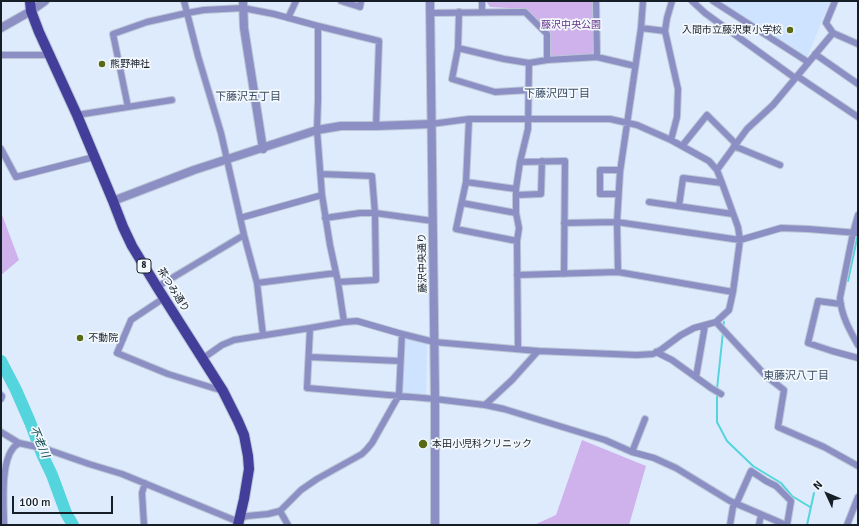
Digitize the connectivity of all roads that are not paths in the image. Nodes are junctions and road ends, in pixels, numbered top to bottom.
1 (45, 1) edge
2 (184, 1) edge
3 (296, 1) edge
4 (341, 1) edge
5 (361, 1) edge
6 (430, 1) edge
7 (482, 1) edge
8 (596, 1) edge
9 (644, 1) edge
10 (672, 1) edge
11 (692, 1) edge
12 (713, 1) edge
13 (835, 1) edge
14 (243, 5) edge
15 (31, 6) edge
16 (459, 12) junction
17 (482, 12) junction
18 (186, 13) junction
19 (430, 13) junction
20 (288, 18) junction
21 (318, 26) junction
22 (1, 28) edge
23 (641, 28) junction
24 (665, 30) junction
25 (833, 33) junction
26 (858, 44) edge
27 (458, 48) junction
28 (48, 54) junction
29 (815, 54) junction
30 (1, 55) edge
31 (597, 57) junction
32 (547, 60) junction
33 (808, 62) junction
34 (529, 63) junction
35 (635, 66) junction
36 (796, 77) junction
37 (858, 84) edge
38 (529, 90) junction
39 (172, 100) dead end
40 (128, 107) junction
41 (77, 115) junction
42 (858, 117) edge
43 (469, 119) junction
44 (528, 120) junction
45 (628, 122) junction
46 (431, 124) junction
47 (376, 126) junction
48 (318, 130) junction
49 (671, 140) junction
50 (735, 145) junction
51 (682, 146) junction
52 (1, 149) edge
53 (263, 149) junction
54 (94, 157) junction
55 (227, 160) junction
56 (542, 161) junction
57 (520, 162) junction
58 (780, 165) dead end
59 (620, 170) junction
60 (717, 170) junction
61 (321, 174) junction
62 (466, 182) junction
63 (722, 183) junction
64 (516, 192) junction
65 (618, 194) junction
66 (322, 195) junction
67 (113, 201) junction
68 (649, 202) dead end
69 (462, 203) junction
70 (679, 206) junction
71 (516, 213) junction
72 (375, 214) junction
73 (734, 214) junction
74 (858, 214) edge
75 (240, 218) junction
76 (326, 218) junction
77 (433, 221) junction
78 (564, 222) junction
79 (617, 222) junction
80 (856, 233) edge
81 (244, 235) junction
82 (740, 240) junction
83 (517, 241) junction
84 (618, 272) junction
85 (336, 273) junction
86 (517, 274) junction
87 (564, 274) junction
88 (338, 282) junction
89 (257, 283) junction
90 (157, 287) junction
91 (732, 292) junction
92 (164, 298) junction
93 (841, 304) junction
94 (344, 322) junction
95 (716, 322) junction
96 (705, 325) junction
97 (310, 328) junction
98 (402, 334) junction
99 (263, 335) junction
100 (434, 342) junction
101 (858, 345) edge
102 (518, 349) junction
103 (538, 351) junction
104 (656, 352) junction
105 (309, 357) junction
106 (858, 358) edge
107 (202, 359) junction
108 (400, 361) junction
109 (696, 377) junction
110 (223, 391) junction
111 (721, 394) dead end
112 (1, 395) edge
113 (399, 395) junction
114 (435, 398) junction
115 (1, 399) edge
116 (485, 405) junction
117 (645, 419) dead end
118 (1, 432) edge
119 (19, 443) junction
120 (632, 452) junction
121 (858, 464) edge
122 (145, 484) junction
123 (858, 497) edge
124 (2, 501) edge
125 (735, 504) junction
126 (280, 511) junction
127 (761, 515) junction
128 (238, 522) edge
129 (4, 525) edge
130 (144, 525) edge
131 (288, 525) edge
132 (435, 525) edge
133 (730, 525) edge
134 (759, 525) edge
135 (786, 525) edge
136 (846, 525) edge

1 - 15 street
2 - 18 street
3 - 20 street
4 - 5 street
6 - 19 street, 藤沢中央通り
7 - 17 street
8 - 31 street
9 - 23 street
10 - 24 street
11 - 36 street
12 - 33 street
13 - 25 street
14 - 18 street
14 - 20 street
14 - 53 street
15 - 22 street
15 - 28 main road, 茶つみ通り / 8
16 - 17 street
16 - 19 street
16 - 27 street
17 - 32 street
18 - 40 street
18 - 55 street
19 - 46 street, 藤沢中央通り
20 - 21 street
21 - 47 street
21 - 48 street
23 - 24 street
23 - 35 street
24 - 49 street
25 - 26 street
25 - 29 street
27 - 34 street
27 - 38 street
28 - 30 street
28 - 41 main road, 茶つみ通り / 8
29 - 33 street
29 - 37 street
31 - 32 street
31 - 35 street
32 - 34 street
33 - 36 street
34 - 38 street
35 - 45 street
36 - 42 street
36 - 50 street
38 - 44 street
39 - 40 street
40 - 41 street
41 - 54 main road, 茶つみ通り / 8
43 - 44 street
43 - 46 street
43 - 62 street
44 - 45 street
44 - 57 street
45 - 49 street
45 - 59 street
46 - 47 street
46 - 77 street, 藤沢中央通り
47 - 48 street
48 - 53 street
48 - 61 street
49 - 51 street
50 - 51 street
50 - 58 street
50 - 60 street
51 - 60 street
52 - 54 street
53 - 55 street
54 - 67 main road, 茶つみ通り / 8
55 - 67 street
55 - 75 street
56 - 57 street
56 - 64 street
56 - 78 street
57 - 64 street
59 - 65 street
59 - 65 street
60 - 63 street
61 - 66 street
61 - 72 street
62 - 64 street
62 - 69 street
63 - 70 street
63 - 73 street
64 - 71 street
65 - 79 street
66 - 75 street
66 - 76 street
67 - 90 main road, 茶つみ通り / 8
68 - 70 street
69 - 71 street
69 - 83 street
70 - 73 street
71 - 83 street
72 - 76 street
72 - 77 street
72 - 88 street
73 - 82 street
74 - 80 street
75 - 81 street
76 - 85 street
77 - 100 street, 藤沢中央通り
78 - 79 street
78 - 87 street
79 - 82 street
79 - 84 street
80 - 82 street
80 - 93 street
81 - 89 street
81 - 90 street
82 - 91 street
83 - 86 street
84 - 87 street
84 - 91 street
85 - 88 street
85 - 89 street
86 - 87 street
86 - 102 street
88 - 94 street
89 - 99 street
90 - 92 main road, 茶つみ通り / 8
91 - 95 street
92 - 107 main road, 茶つみ通り / 8
92 - 110 street
93 - 101 street
93 - 106 street
94 - 97 street
94 - 98 street
95 - 96 street
95 - 121 street
96 - 104 street
96 - 109 street
97 - 99 street
97 - 105 street
98 - 100 street
98 - 108 street
99 - 107 street
100 - 102 street
100 - 114 street, 藤沢中央通り
102 - 103 street
103 - 104 street
103 - 116 street
104 - 109 street
105 - 108 street
105 - 113 street
107 - 110 main road, 茶つみ通り / 8
108 - 113 street
109 - 111 street
110 - 128 main road, 茶つみ通り / 8
112 - 115 street
113 - 114 street
113 - 126 street
114 - 116 street
114 - 132 street, 藤沢中央通り
116 - 120 street
117 - 120 street
118 - 119 street
119 - 122 street
119 - 124 street
120 - 125 street
122 - 128 street
122 - 130 street
123 - 136 street
124 - 129 street
125 - 127 street
125 - 133 street
125 - 135 street
126 - 128 street
126 - 131 street
127 - 134 street
127 - 135 street

